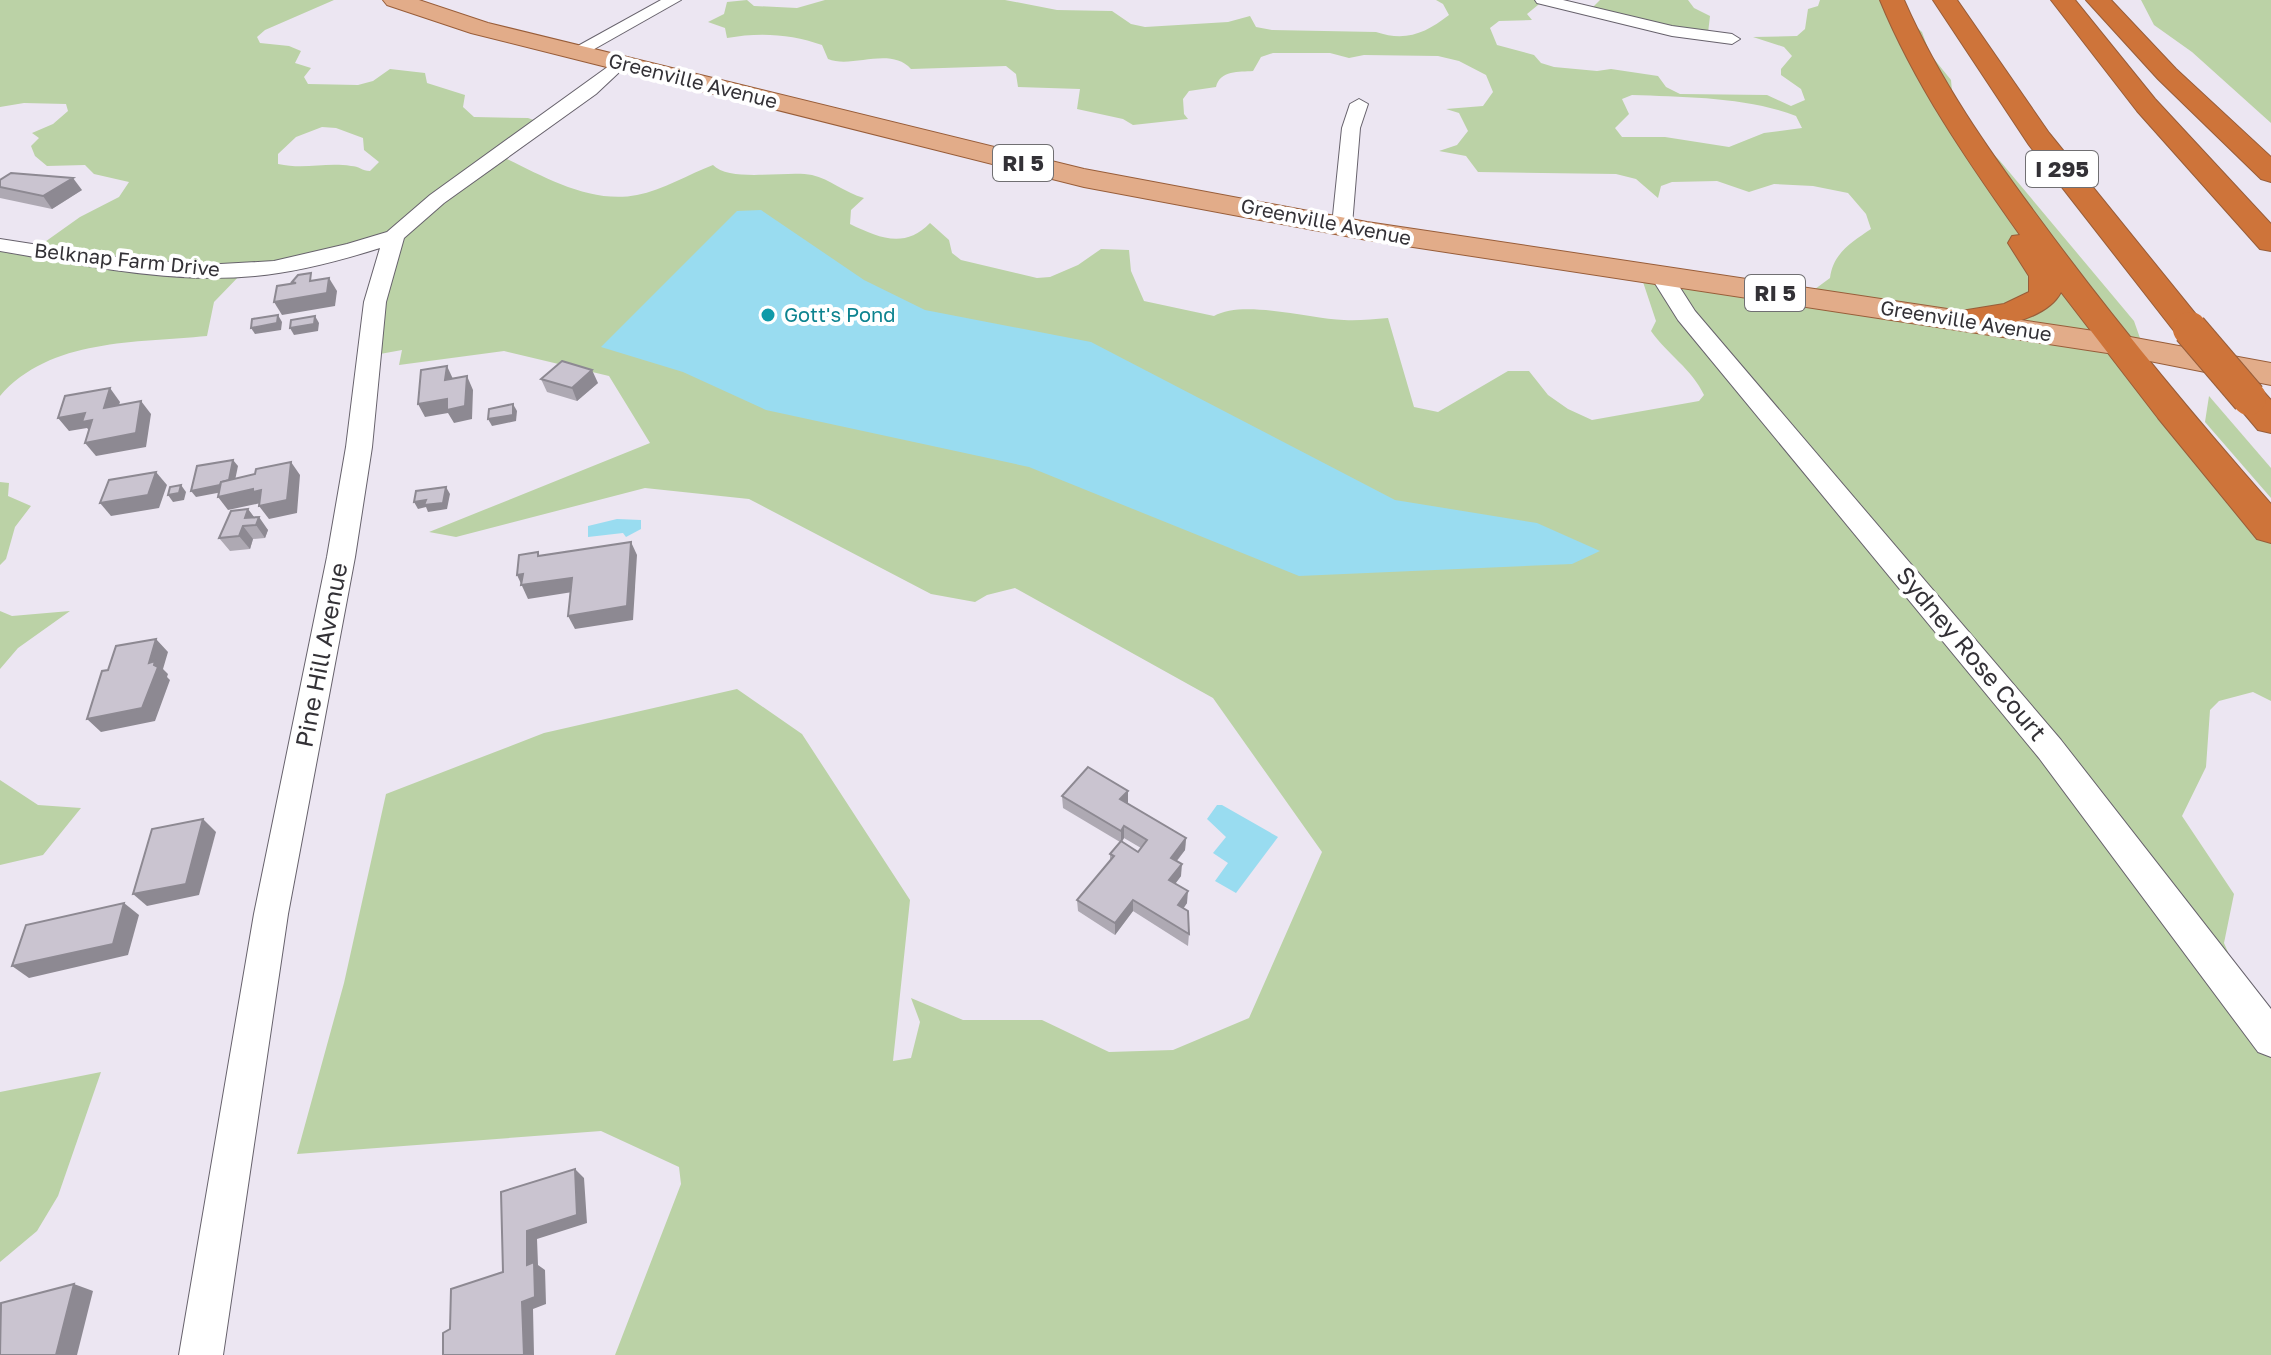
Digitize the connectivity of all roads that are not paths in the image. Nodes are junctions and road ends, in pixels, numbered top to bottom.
1 (395, 0) edge
2 (673, 0) edge
3 (1543, 0) edge
4 (1892, 0) edge
5 (1945, 0) edge
6 (2063, 0) edge
7 (2098, 0) edge
8 (1732, 39) dead end
9 (576, 52) junction
10 (620, 63) junction
11 (1359, 104) dead end
12 (2271, 173) edge
13 (2008, 196) junction
14 (1342, 225) junction
15 (394, 236) junction
16 (2271, 242) edge
17 (0, 245) edge
18 (1662, 277) junction
19 (1961, 320) junction
20 (2114, 344) junction
21 (2264, 398) edge
22 (2271, 529) edge
23 (2271, 1039) edge
24 (201, 1355) edge

1 - 9 main road, Greenville Avenue / RI 5
2 - 9 street
3 - 8 street
4 - 13 highway
5 - 21 highway, I 295, bridge
6 - 16 highway
7 - 12 highway
9 - 10 main road, Greenville Avenue / RI 5
10 - 14 main road, Greenville Avenue / RI 5
10 - 15 street
11 - 14 street
13 - 19 highway
13 - 20 highway
14 - 18 main road, Greenville Avenue / RI 5
15 - 17 street, Belknap Farm Drive
15 - 24 street, Pine Hill Avenue
18 - 19 main road, Greenville Avenue / RI 5
18 - 23 street, Sydney Rose Court
19 - 20 main road, Greenville Avenue / RI 5
20 - 21 main road, Greenville Avenue / RI 5
20 - 22 highway

